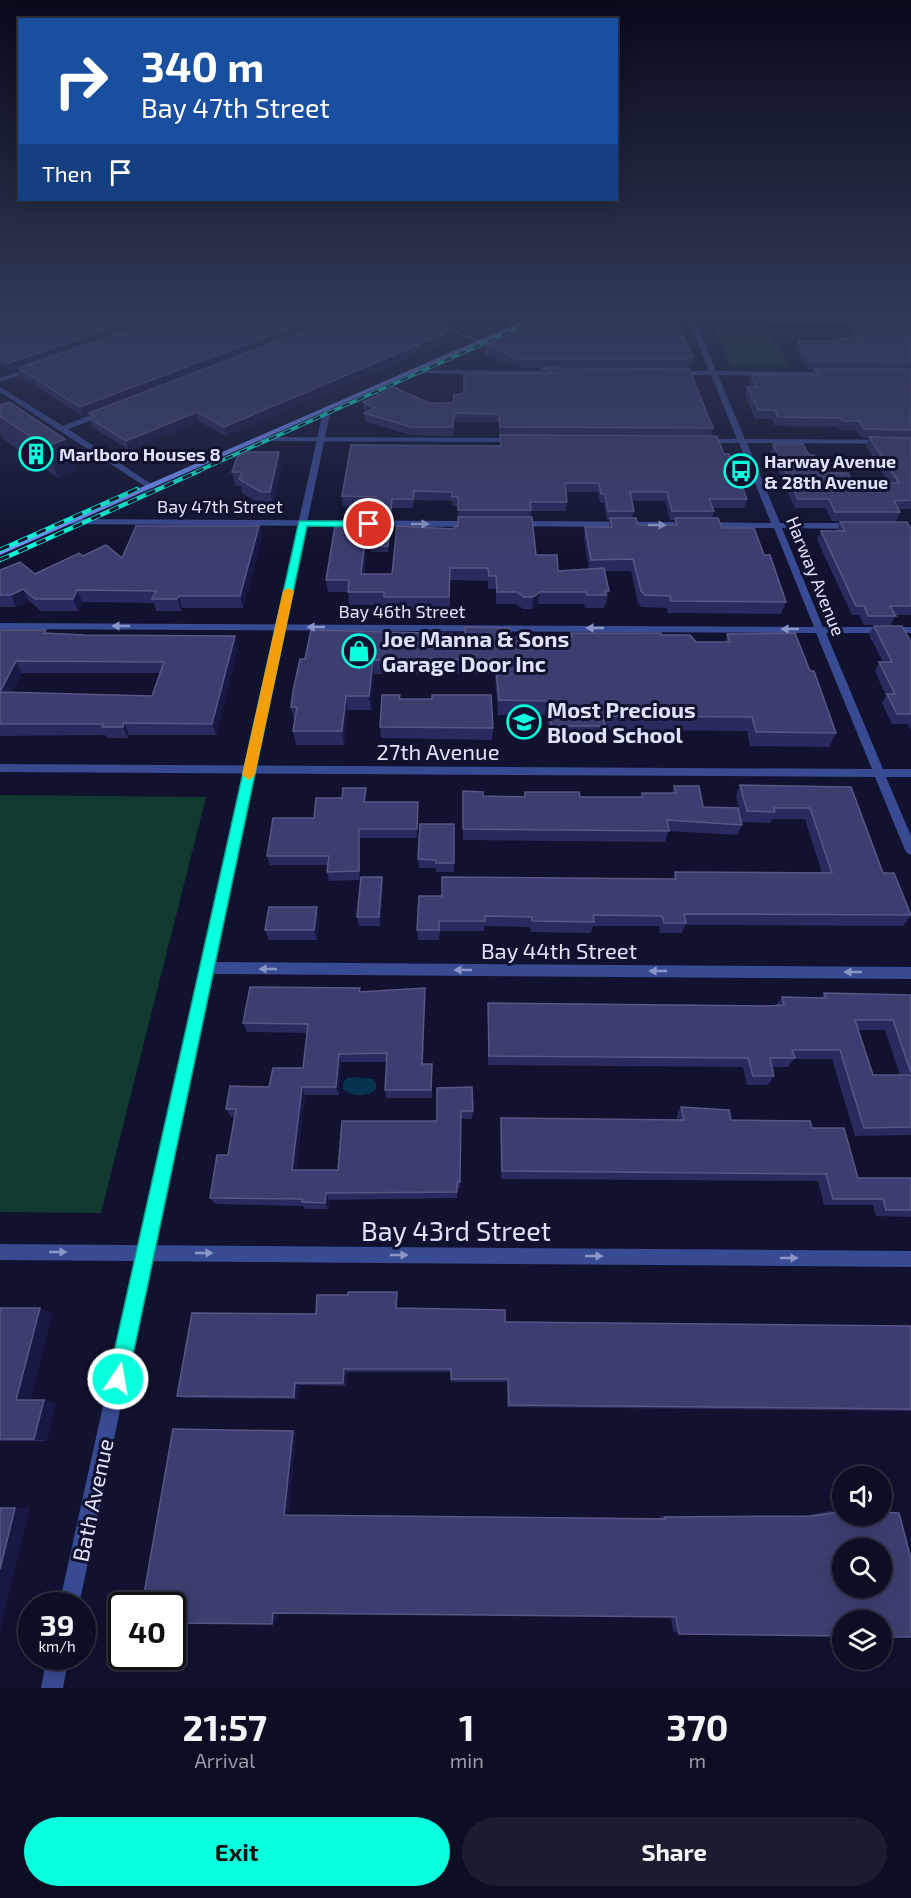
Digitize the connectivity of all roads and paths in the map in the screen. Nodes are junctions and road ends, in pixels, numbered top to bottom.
1 (9, 395) edge
2 (361, 395) edge
3 (723, 395) edge
4 (327, 410) junction
5 (106, 412) edge
6 (62, 429) junction
7 (261, 439) junction
8 (321, 440) junction
9 (524, 440) edge
10 (689, 441) edge
11 (742, 441) junction
12 (911, 442) edge
13 (152, 487) junction
14 (68, 522) junction
15 (303, 524) junction
16 (487, 524) edge
17 (510, 524) edge
18 (777, 525) junction
19 (865, 526) edge
20 (0, 552) edge
21 (0, 626) edge
22 (281, 627) junction
23 (820, 629) junction
24 (911, 630) edge
25 (0, 768) edge
26 (250, 769) junction
27 (879, 772) junction
28 (911, 772) edge
29 (911, 850) edge
30 (207, 968) junction
31 (911, 973) edge
32 (0, 1252) edge
33 (145, 1253) junction
34 (911, 1259) edge
35 (72, 1592) edge
36 (55, 1670) edge
37 (51, 1688) edge

1 - 6 street
2 - 4 main road
3 - 11 street, Harway Avenue
4 - 7 main road
4 - 8 street, Bath Avenue
5 - 6 street
6 - 13 street
7 - 8 street
7 - 13 main road
8 - 9 street
8 - 15 street, Bath Avenue
10 - 11 street
11 - 12 street
11 - 18 street, Harway Avenue
13 - 14 main road
14 - 15 street, Bay 47th Street
14 - 20 main road
15 -> 16 street, Bay 47th Street
15 - 22 street, Bath Avenue
17 -> 18 street
18 - 19 street
18 - 23 street, Harway Avenue
22 -> 21 street, Bay 46th Street
23 -> 22 street, Bay 46th Street
22 - 26 street, Bath Avenue
23 - 24 street, Bay 46th Street
23 - 27 street, Harway Avenue
25 - 26 street, 27th Avenue
26 - 27 street, 27th Avenue
26 - 30 street, Bath Avenue
27 - 28 street, 27th Avenue
27 - 29 street, Harway Avenue
31 -> 30 street, Bay 44th Street
30 - 33 street, Bath Avenue
32 -> 33 street, Bay 43rd Street
33 -> 34 street, Bay 43rd Street
33 - 35 street, Bath Avenue
36 - 37 street

